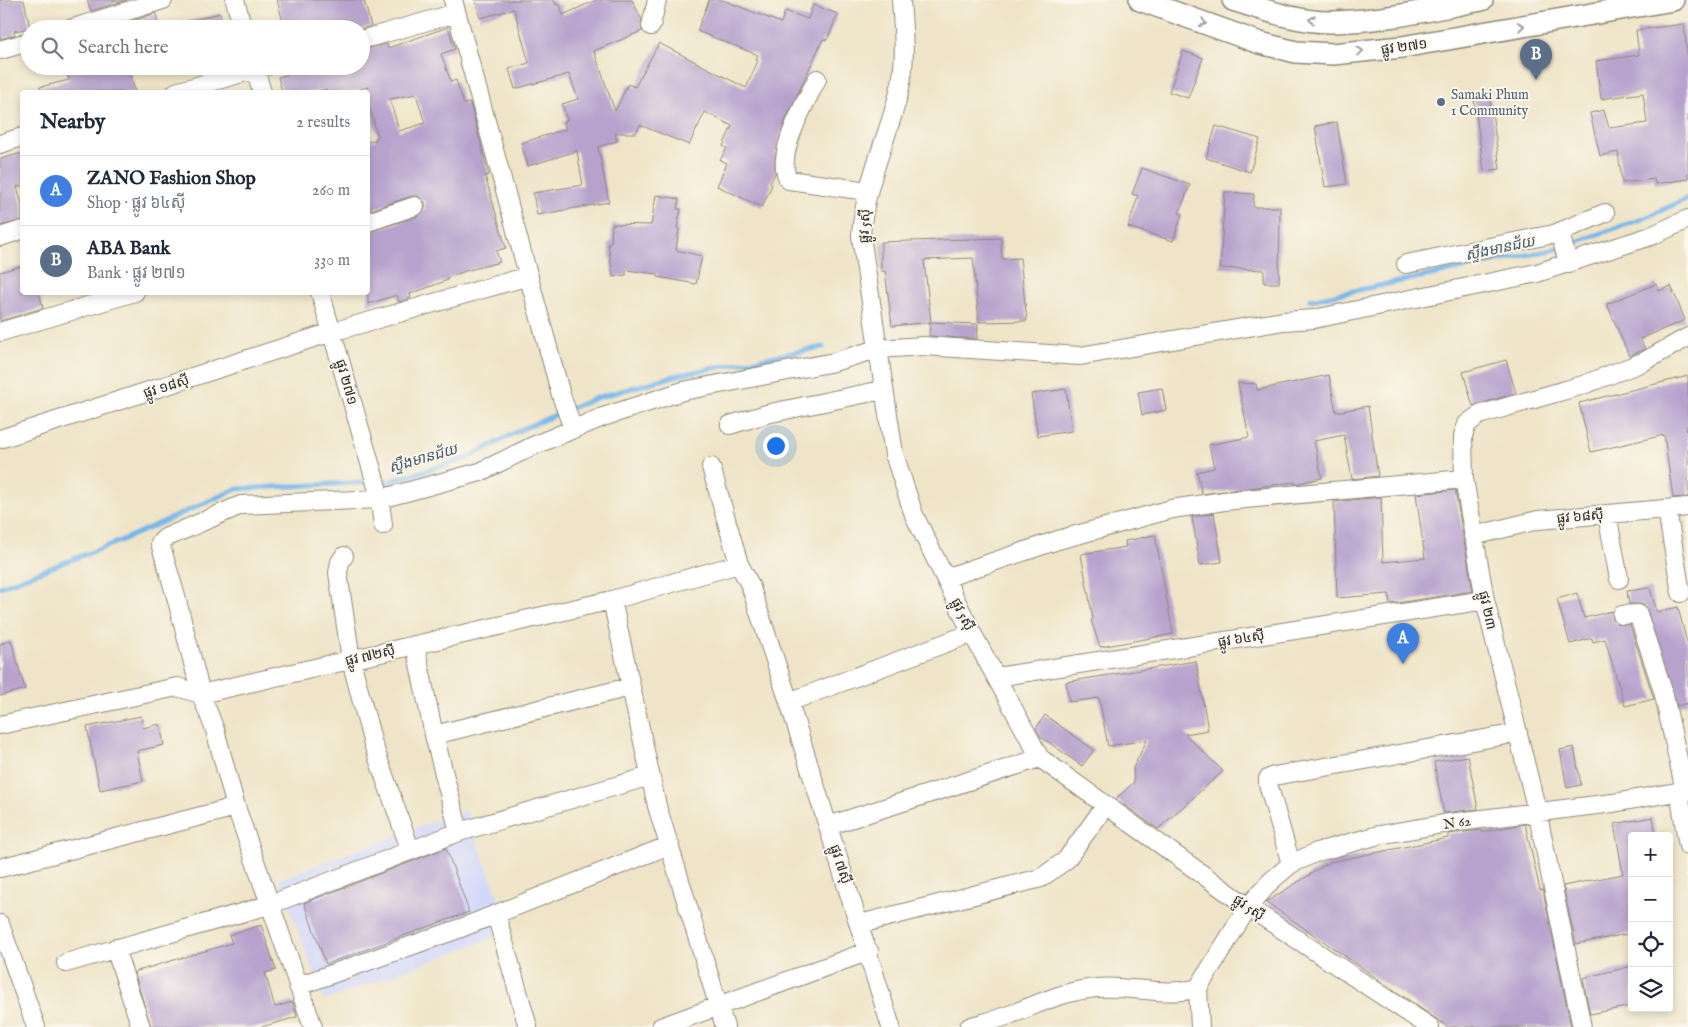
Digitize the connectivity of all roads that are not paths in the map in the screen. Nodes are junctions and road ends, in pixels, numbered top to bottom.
1 (163, 0) edge
2 (235, 0) edge
3 (658, 0) edge
4 (901, 0) edge
5 (1140, 0) edge
6 (1233, 0) edge
7 (1482, 0) edge
8 (1673, 0) edge
9 (454, 7) edge
10 (99, 20) edge
11 (241, 20) edge
12 (651, 26) dead end
13 (370, 37) edge
14 (20, 44) edge
15 (0, 50) edge
16 (232, 75) edge
17 (260, 75) edge
18 (817, 79) dead end
19 (183, 90) edge
20 (262, 90) edge
21 (20, 138) edge
22 (0, 144) edge
23 (867, 191) junction
24 (416, 206) dead end
25 (1605, 213) dead end
26 (1688, 219) edge
27 (370, 221) edge
28 (20, 231) edge
29 (1560, 234) junction
30 (0, 237) edge
31 (1567, 259) junction
32 (1406, 264) dead end
33 (530, 276) junction
34 (125, 295) edge
35 (321, 295) edge
36 (0, 332) edge
37 (332, 332) junction
38 (1688, 337) edge
39 (877, 349) junction
40 (882, 390) junction
41 (569, 417) junction
42 (730, 425) dead end
43 (0, 439) edge
44 (710, 467) dead end
45 (1464, 479) junction
46 (380, 497) junction
47 (1688, 507) edge
48 (1667, 510) junction
49 (1607, 514) junction
50 (383, 525) dead end
51 (1473, 536) junction
52 (344, 556) dead end
53 (739, 564) junction
54 (945, 578) junction
55 (1619, 579) dead end
56 (1681, 593) dead end
57 (612, 600) junction
58 (1485, 600) junction
59 (1622, 615) dead end
60 (972, 633) junction
61 (415, 645) junction
62 (351, 660) junction
63 (997, 676) junction
64 (630, 687) junction
65 (201, 694) junction
66 (789, 702) junction
67 (0, 725) edge
68 (1518, 734) junction
69 (434, 735) junction
70 (1040, 758) junction
71 (650, 776) junction
72 (1684, 791) edge
73 (1106, 805) junction
74 (236, 807) junction
75 (1537, 811) junction
76 (828, 826) junction
77 (459, 832) junction
78 (670, 845) junction
79 (1688, 846) edge
80 (410, 849) junction
81 (1291, 864) junction
82 (0, 868) edge
83 (269, 905) junction
84 (1248, 907) junction
85 (496, 914) junction
86 (0, 924) edge
87 (860, 924) junction
88 (115, 948) junction
89 (868, 951) junction
90 (66, 963) dead end
91 (298, 986) junction
92 (1198, 988) junction
93 (717, 1005) junction
94 (526, 1026) edge
95 (36, 1027) edge
96 (141, 1027) edge
97 (313, 1027) edge
98 (661, 1027) edge
99 (725, 1027) edge
100 (891, 1027) edge
101 (969, 1027) edge
102 (1200, 1027) edge
103 (1430, 1027) edge
104 (1582, 1027) edge

1 - 10 street
2 - 11 street
3 - 12 street
4 - 23 street, ផ្លូវ 5ស៊ី
5 -> 8 main road, ផ្លូវ ២៧១
7 -> 6 main road
9 - 13 street
9 - 33 street
14 - 15 street
16 - 19 street
17 - 20 street
18 - 23 street
21 - 22 street
23 - 39 street, ផ្លូវ 5ស៊ី
24 - 27 street
25 - 29 street
26 - 31 street
28 - 30 street
29 - 31 street
29 - 32 street
31 - 39 street
33 - 37 street, ផ្លូវ ១៨ស៊ី
33 - 41 street
34 - 36 street
35 - 37 street, ផ្លូវ ២៧១
37 - 43 street, ផ្លូវ ១៨ស៊ី
37 - 46 street, ផ្លូវ ២៧១
38 - 45 street, ផ្លូវ ២៣
39 - 40 street, ផ្លូវ 5ស៊ី
39 - 41 street
40 - 42 street
40 - 54 street, ផ្លូវ 5ស៊ី
41 - 46 street
44 - 53 street, ផ្លូវ ៧ស៊ី
45 - 51 street, ផ្លូវ ២៣
45 - 54 street
46 - 50 street, ផ្លូវ ២៧១
46 - 65 street
47 - 48 street, ផ្លូវ ៦៨ស៊ី
48 - 49 street, ផ្លូវ ៦៨ស៊ី
48 - 56 street
49 - 51 street, ផ្លូវ ៦៨ស៊ី
49 - 55 street
51 - 58 street, ផ្លូវ ២៣
52 - 62 street
53 - 57 street, ផ្លូវ ៧២ស៊ី
53 - 66 street, ផ្លូវ ៧ស៊ី
54 - 60 street, ផ្លូវ 5ស៊ី
57 - 61 street, ផ្លូវ ៧២ស៊ី
57 - 64 street
58 - 63 street, ផ្លូវ ៦៤ស៊ី
58 - 68 street, ផ្លូវ ២៣
59 - 72 street
60 - 63 street, ផ្លូវ 5ស៊ី
60 - 66 street
61 - 62 street, ផ្លូវ ៧២ស៊ី
61 - 69 street
62 - 65 street, ផ្លូវ ៧២ស៊ី
62 - 80 street
63 - 70 street, ផ្លូវ 5ស៊ី
64 - 69 street
64 - 71 street
65 - 67 street, ផ្លូវ ៧២ស៊ី
65 - 74 street
66 - 76 street, ផ្លូវ ៧ស៊ី
68 - 75 street, ផ្លូវ ២៣
68 - 81 street
69 - 77 street
70 - 73 street, ផ្លូវ 5ស៊ី
70 - 76 street
71 - 77 street
71 - 78 street
72 - 75 street, N 62
72 - 79 street
73 - 84 street, ផ្លូវ 5ស៊ី
73 - 87 street
74 - 82 street
74 - 83 street
75 - 81 street, N 62
75 - 104 street, ផ្លូវ ២៣
76 - 87 street, ផ្លូវ ៧ស៊ី
77 - 80 street
78 - 85 street
78 - 93 street
80 - 83 street
81 - 84 street, N 62
83 - 88 street
83 - 91 street
84 - 92 street, N 62
84 - 103 street, ផ្លូវ 5ស៊ី
85 - 91 street
85 - 94 street
86 - 95 street
87 - 89 street, ផ្លូវ ៧ស៊ី
88 - 90 street
88 - 96 street
89 - 93 street
89 - 100 street, ផ្លូវ ៧ស៊ី
91 - 97 street
92 - 101 street
92 - 102 street
93 - 98 street
93 - 99 street

